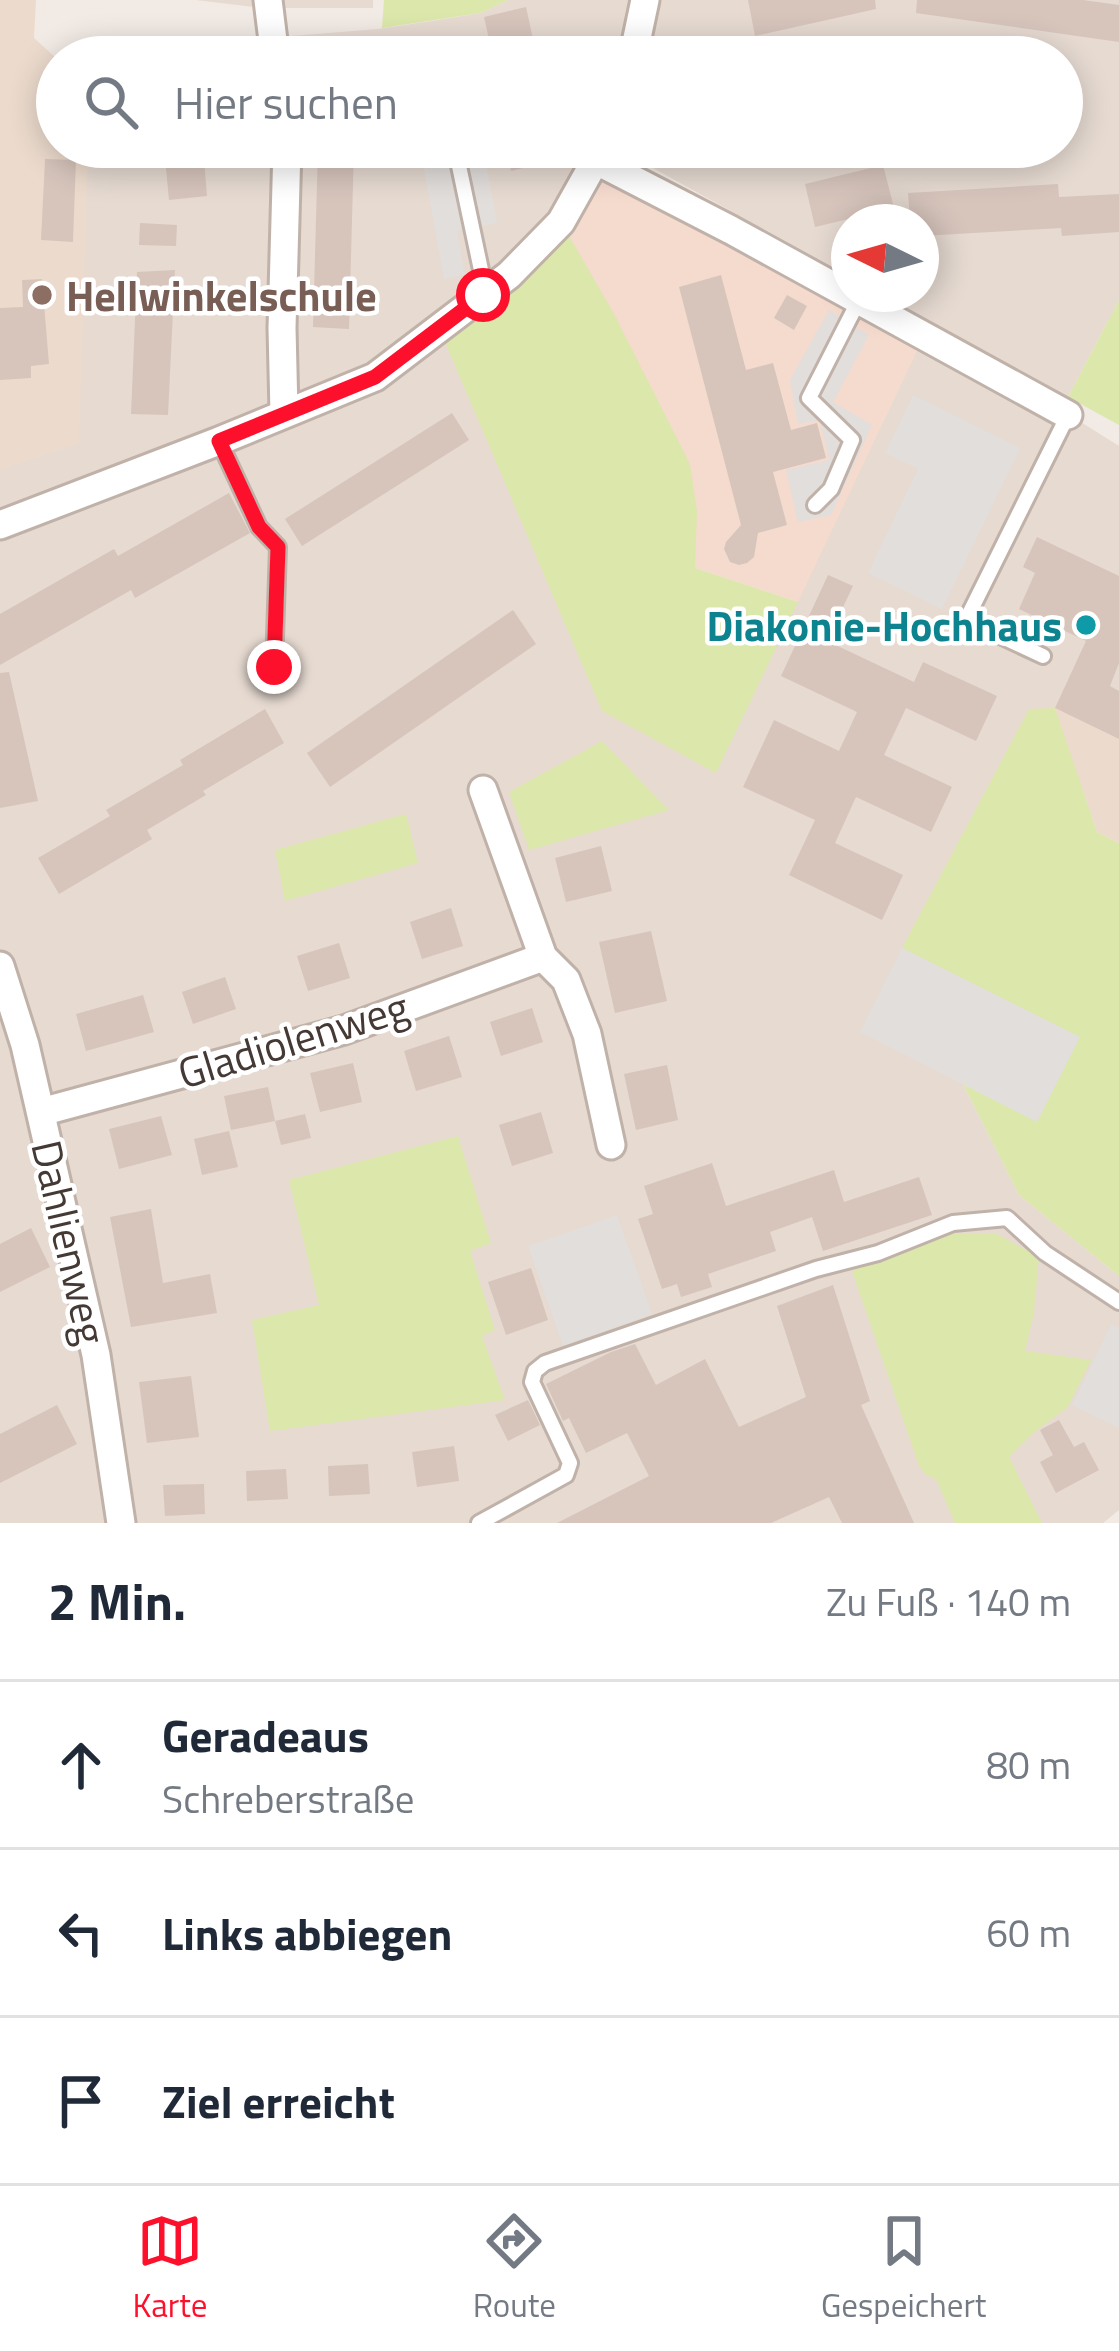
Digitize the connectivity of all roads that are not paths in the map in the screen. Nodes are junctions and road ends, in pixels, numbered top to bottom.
1 (268, 0) edge
2 (645, 0) edge
3 (272, 36) edge
4 (637, 36) edge
5 (286, 168) edge
6 (459, 168) edge
7 (592, 168) edge
8 (625, 168) edge
9 (831, 285) edge
10 (483, 295) junction
11 (853, 312) edge
12 (879, 312) edge
13 (284, 413) junction
14 (1068, 415) joint
15 (219, 441) junction
16 (815, 505) dead end
17 (0, 525) edge
18 (1043, 656) dead end
19 (274, 667) dead end
20 (483, 790) dead end
21 (542, 957) junction
22 (0, 966) edge
23 (41, 1112) junction
24 (611, 1145) dead end
25 (1119, 1302) edge
26 (121, 1523) edge
27 (479, 1523) edge

1 - 3 street
2 - 4 street
5 - 13 street
6 - 10 lane
7 - 10 street
8 - 9 street
10 - 13 street
11 - 16 lane
12 - 14 street
13 - 15 street
14 - 18 lane
15 - 17 street
15 - 19 lane
20 - 21 street
21 - 23 street, Gladiolenweg
21 - 24 street
22 - 23 street, Dahlienweg
23 - 26 street, Dahlienweg
25 - 27 lane

